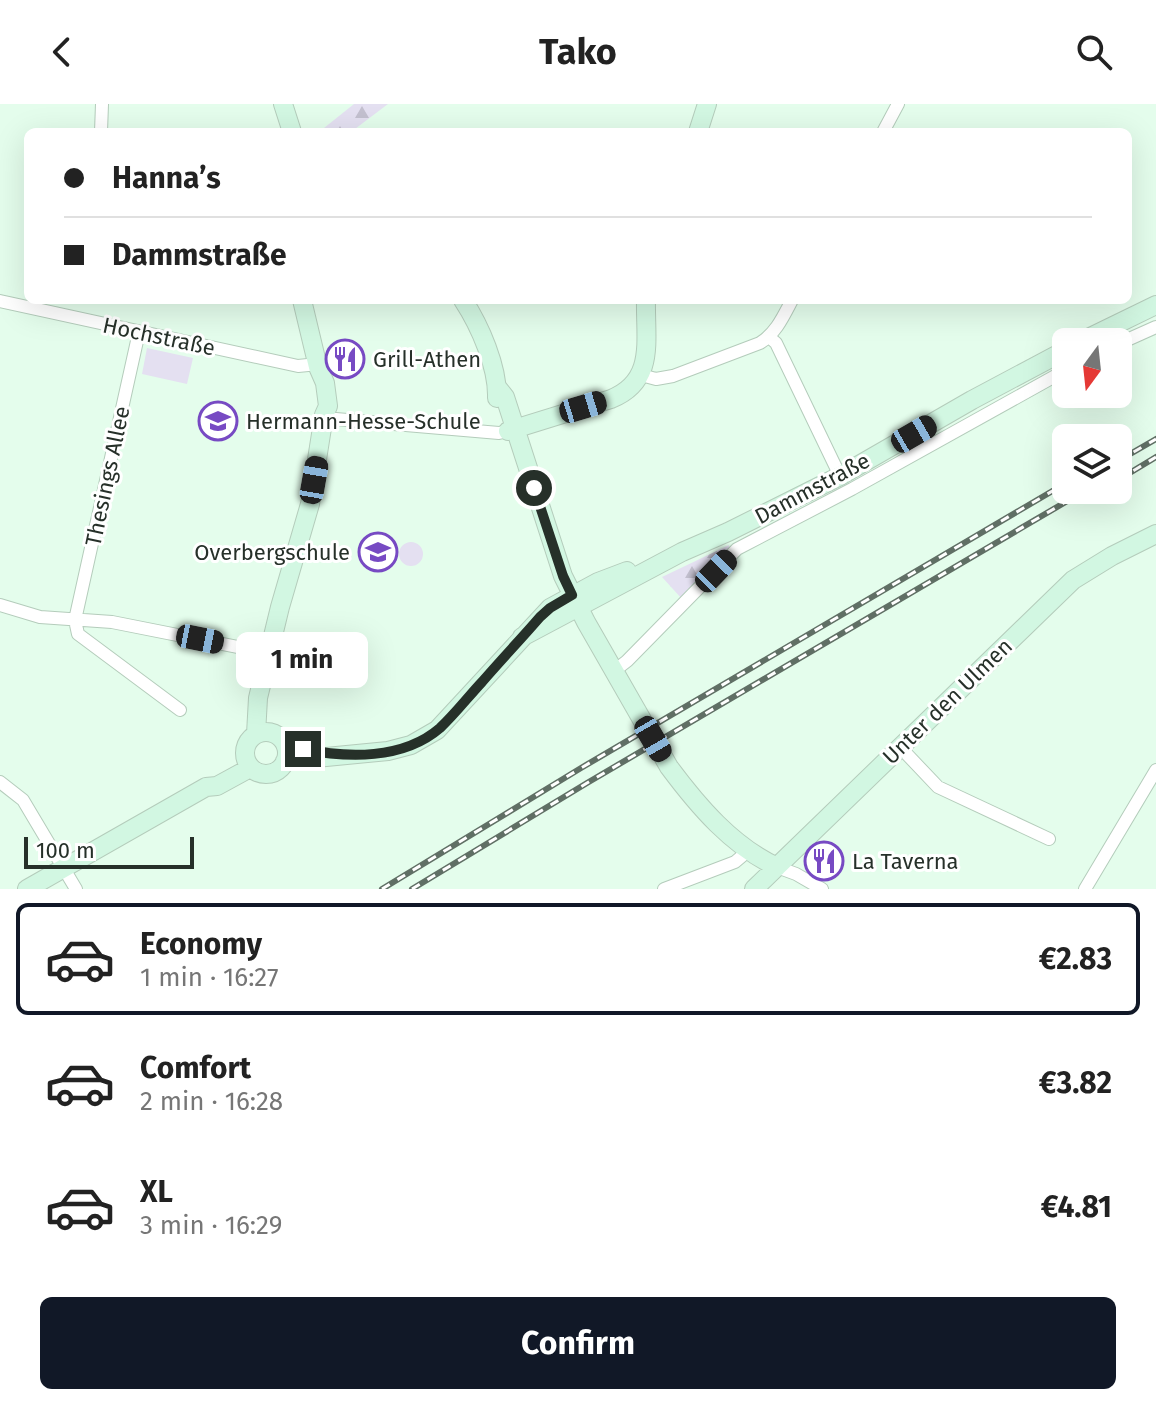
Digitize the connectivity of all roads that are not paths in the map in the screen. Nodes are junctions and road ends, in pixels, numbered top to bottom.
1 (102, 104) edge
2 (282, 104) edge
3 (707, 104) edge
4 (898, 104) edge
5 (101, 128) edge
6 (283, 128) edge
7 (291, 128) edge
8 (699, 128) edge
9 (885, 128) edge
10 (0, 301) edge
11 (303, 304) edge
12 (466, 304) edge
13 (646, 304) edge
14 (790, 304) edge
15 (1156, 305) edge
16 (1156, 327) edge
17 (1109, 328) edge
18 (139, 332) junction
19 (769, 337) junction
20 (1132, 338) edge
21 (1052, 357) edge
22 (318, 366) junction
23 (641, 375) junction
24 (1052, 378) edge
25 (324, 416) junction
26 (512, 430) junction
27 (840, 476) junction
28 (728, 532) junction
29 (1156, 534) edge
30 (737, 549) junction
31 (575, 601) junction
32 (0, 605) edge
33 (75, 620) junction
34 (268, 656) junction
35 (614, 671) junction
36 (180, 710) dead end
37 (263, 733) junction
38 (900, 747) junction
39 (285, 753) junction
40 (248, 762) junction
41 (1156, 770) edge
42 (0, 782) edge
43 (1049, 839) dead end
44 (748, 851) junction
45 (777, 867) junction
46 (64, 868) junction
47 (27, 889) edge
48 (76, 889) edge
49 (664, 889) edge
50 (754, 889) edge
51 (822, 889) edge
52 (1085, 889) edge

1 - 5 street
2 - 6 main road
2 - 7 main road
3 - 8 main road
4 - 9 street
10 - 18 street, Hochstraße
11 - 22 main road
12 - 26 main road
13 - 23 main road
14 - 19 street
15 - 17 main road
16 - 20 street
18 - 22 street, Hochstraße
18 - 33 street, Thesings Allee
19 - 23 street
19 - 27 street
21 - 27 main road, Dammstraße
22 - 25 main road
23 - 26 main road
24 - 30 street, Dammstraße
25 - 26 street
25 - 34 main road
26 - 31 main road
27 - 28 main road, Dammstraße
28 - 30 street
28 - 31 main road, Dammstraße
29 - 38 main road, Unter den Ulmen
30 - 35 street, Dammstraße
31 - 35 main road
31 - 39 main road, Dammstraße
32 - 33 street
33 - 34 street
33 - 36 street
34 - 37 main road
35 - 44 main road
37 - 39 main road
37 - 40 main road
38 - 43 street
38 - 45 main road, Unter den Ulmen
39 - 40 main road
40 - 46 main road
41 - 52 street
42 - 46 street
44 - 45 main road
44 - 49 street
45 - 50 main road, Unter den Ulmen
45 - 51 street
46 - 47 main road
46 - 48 street

